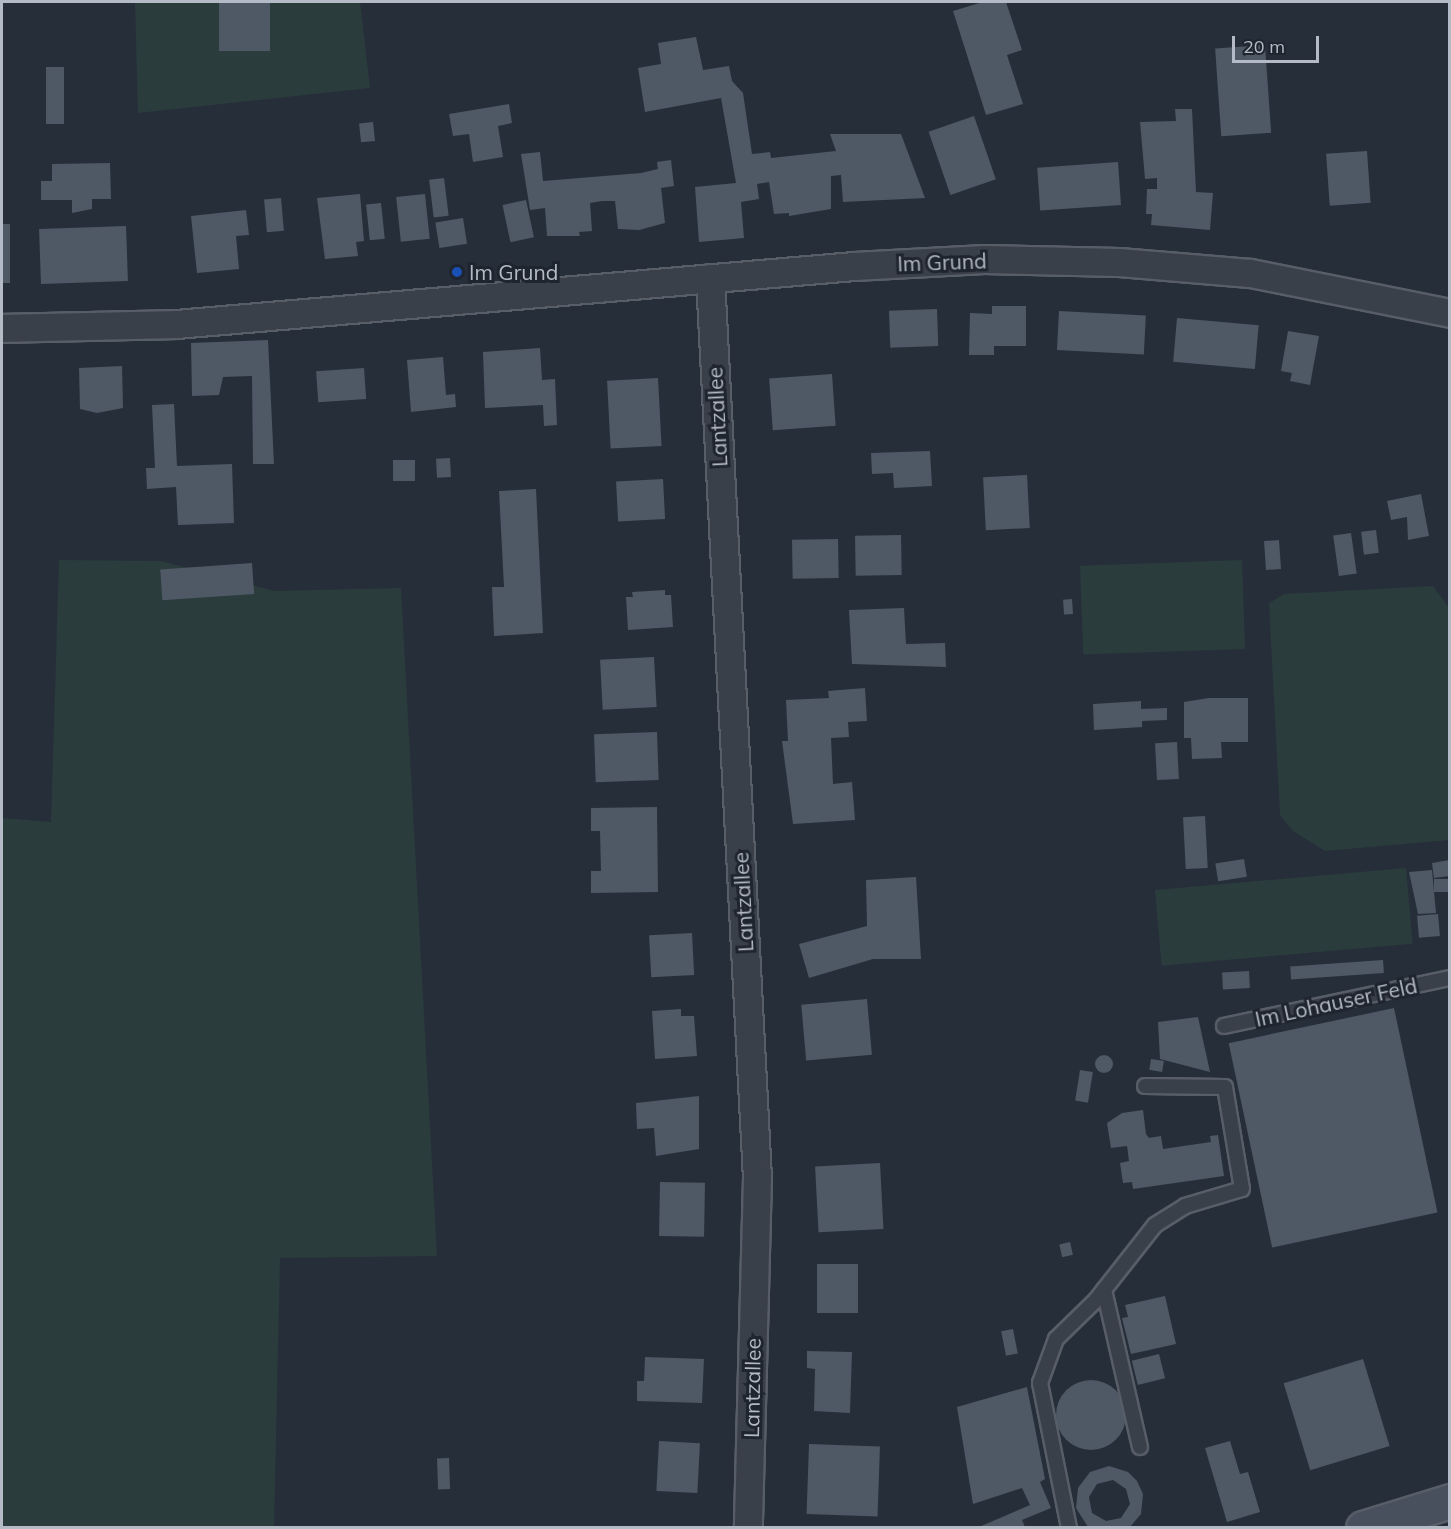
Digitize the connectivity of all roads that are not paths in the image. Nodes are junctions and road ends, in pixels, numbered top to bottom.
1 (710, 278) junction
2 (1449, 313) edge
3 (2, 327) edge
4 (1449, 978) edge
5 (1224, 1026) dead end
6 (1145, 1086) dead end
7 (1104, 1290) junction
8 (1140, 1447) dead end
9 (1449, 1501) edge
10 (748, 1527) edge
11 (1069, 1527) edge
12 (1363, 1527) edge

1 - 2 street, Im Grund
1 - 3 street, Im Grund
1 - 10 street, Lantzallee
4 - 5 lane, Im Lohauser Feld
6 - 7 lane
7 - 8 lane
7 - 11 lane
9 - 12 street

